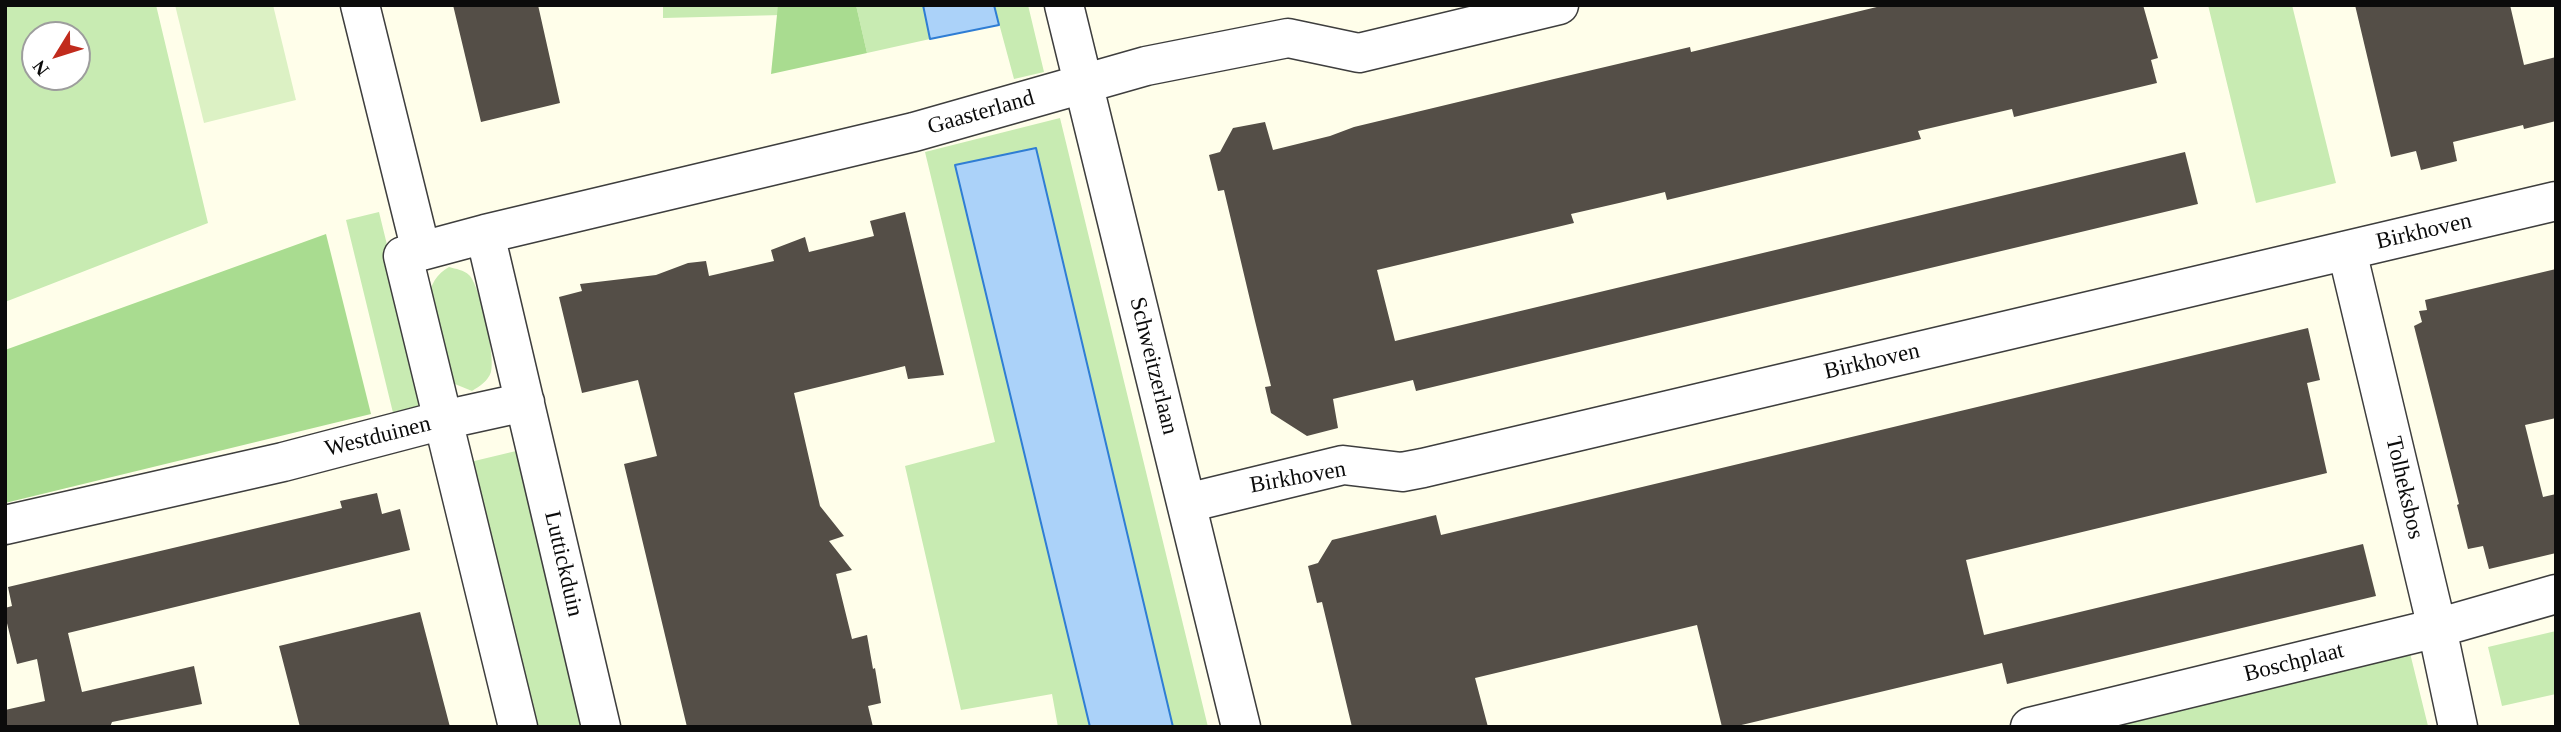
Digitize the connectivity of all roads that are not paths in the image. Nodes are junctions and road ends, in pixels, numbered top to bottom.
1 (360, 5) edge
2 (1064, 5) edge
3 (1559, 5) edge
4 (1084, 84) junction
5 (2556, 201) edge
6 (485, 234) junction
7 (2347, 251) junction
8 (412, 253) junction
9 (525, 402) junction
10 (443, 420) junction
11 (1187, 503) junction
12 (5, 525) edge
13 (2556, 594) edge
14 (2437, 628) junction
15 (518, 727) edge
16 (601, 727) edge
17 (1241, 727) edge
18 (2031, 727) edge
19 (2458, 727) edge

1 - 8 street
2 - 4 street, Schweitzerlaan
3 - 4 street, Gaasterland
4 - 6 street, Gaasterland
4 - 11 street, Schweitzerlaan
5 - 7 street, Birkhoven
6 - 8 street, Gaasterland
6 - 9 street, Luttickduin
7 - 11 street, Birkhoven
7 - 14 street, Tolheksbos
8 - 10 street
9 - 10 street
9 - 16 street, Luttickduin
10 - 12 street, Westduinen
10 - 15 street, Westduinen
11 - 17 street, Schweitzerlaan
13 - 14 street, Boschplaat
14 - 18 street, Boschplaat
14 - 19 street, Tolheksbos

